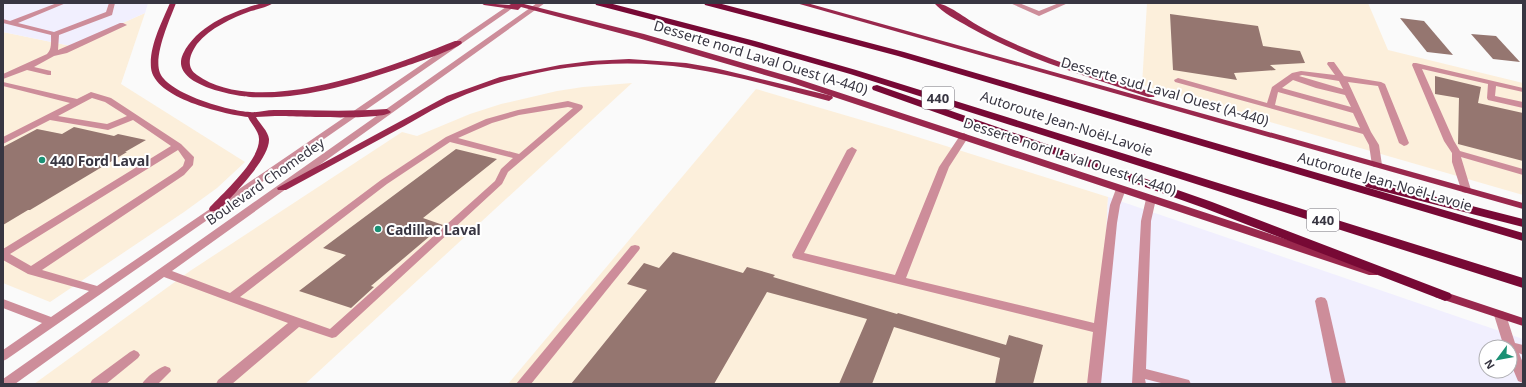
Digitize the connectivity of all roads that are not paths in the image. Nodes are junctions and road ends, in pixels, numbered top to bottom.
1 (63, 3) edge
2 (112, 3) edge
3 (172, 3) edge
4 (270, 3) edge
5 (512, 3) edge
6 (517, 3) edge
7 (542, 3) edge
8 (599, 3) edge
9 (708, 3) edge
10 (799, 3) edge
11 (937, 3) edge
12 (1013, 3) edge
13 (1065, 3) edge
14 (488, 4) edge
15 (552, 12) junction
16 (7, 22) edge
17 (123, 25) dead end
18 (55, 34) junction
19 (458, 43) junction
20 (752, 43) junction
21 (53, 54) junction
22 (1331, 64) dead end
23 (26, 67) junction
24 (48, 73) dead end
25 (3, 77) edge
26 (1292, 77) junction
27 (1341, 79) junction
28 (1178, 80) dead end
29 (1492, 82) junction
30 (3, 84) edge
31 (1275, 89) junction
32 (1523, 90) edge
33 (1349, 93) junction
34 (78, 102) junction
35 (1523, 105) edge
36 (1270, 106) junction
37 (1357, 111) junction
38 (387, 112) junction
39 (355, 114) junction
40 (251, 115) junction
41 (901, 115) junction
42 (49, 117) junction
43 (133, 117) junction
44 (1242, 127) junction
45 (1366, 132) junction
46 (1173, 134) junction
47 (964, 136) junction
48 (450, 139) junction
49 (3, 141) edge
50 (1404, 143) dead end
51 (178, 146) junction
52 (852, 150) dead end
53 (1457, 154) junction
54 (520, 157) junction
55 (1377, 165) junction
56 (1523, 172) edge
57 (282, 188) junction
58 (1121, 189) junction
59 (1466, 190) junction
60 (1151, 199) junction
61 (1523, 206) edge
62 (214, 209) junction
63 (1523, 223) edge
64 (1523, 237) edge
65 (635, 248) dead end
66 (3, 254) edge
67 (32, 271) junction
68 (162, 272) junction
69 (899, 280) junction
70 (1523, 283) edge
71 (97, 290) junction
72 (1445, 296) junction
73 (231, 298) junction
74 (1321, 301) dead end
75 (3, 303) edge
76 (1500, 315) junction
77 (52, 322) junction
78 (297, 322) junction
79 (1523, 322) edge
80 (1099, 329) junction
81 (1508, 339) edge
82 (134, 355) dead end
83 (3, 356) edge
84 (1518, 366) edge
85 (165, 371) dead end
86 (1139, 378) edge
87 (1523, 378) edge
88 (5, 384) edge
89 (97, 384) edge
90 (149, 384) edge
91 (223, 384) edge
92 (523, 384) edge
93 (1094, 384) edge
94 (1184, 384) edge
95 (1339, 384) edge

1 - 16 street
2 - 18 street
3 - 40 main road
4 - 19 main road
5 - 15 main road, Desserte nord Laval Ouest (A-440)
6 - 19 street, Boulevard Chomedey
7 - 38 street, Boulevard Chomedey
8 - 20 highway, Autoroute Jean-Noël-Lavoie / 440
9 - 46 highway, Autoroute Jean-Noël-Lavoie / 440
10 - 44 main road, Desserte sud Laval Ouest (A-440)
11 - 44 main road
12 - 13 street
14 - 15 main road
15 - 41 main road, Desserte nord Laval Ouest (A-440)
16 - 18 street
17 - 21 street
18 - 21 street
19 - 39 street, Boulevard Chomedey
20 - 70 highway, Autoroute Jean-Noël-Lavoie / 440
20 - 72 highway
21 - 23 street
22 - 27 street
23 - 24 street
23 - 25 street
26 - 27 street
26 - 31 street
26 - 33 street
27 - 33 street
27 - 50 street
28 - 36 street
29 - 32 street
29 - 35 street
29 - 53 street
30 - 34 street
31 - 36 street
31 - 37 street
33 - 37 street
34 - 42 street
34 - 43 street
36 - 45 street
37 - 45 street
38 - 39 main road
38 - 57 street, Boulevard Chomedey
39 - 40 main road
39 - 62 street, Boulevard Chomedey
40 - 62 main road
41 - 47 main road, Desserte nord Laval Ouest (A-440)
41 - 57 main road
42 - 43 street
42 - 49 street
43 - 51 street
44 - 55 main road, Desserte sud Laval Ouest (A-440)
45 - 55 street
46 - 63 highway
46 - 64 highway, Autoroute Jean-Noël-Lavoie / 440
47 - 58 main road, Desserte nord Laval Ouest (A-440)
47 - 69 street
48 - 54 street
48 - 54 street
48 - 73 street
51 - 66 street
51 - 67 street
52 - 69 street
53 - 56 street
53 - 59 street
54 - 78 street
55 - 59 main road, Desserte sud Laval Ouest (A-440)
57 - 68 street, Boulevard Chomedey
58 - 60 main road, Desserte nord Laval Ouest (A-440)
58 - 80 street
59 - 61 main road, Desserte sud Laval Ouest (A-440)
60 - 72 main road, Desserte nord Laval Ouest (A-440)
60 - 86 street
62 - 71 street, Boulevard Chomedey
65 - 92 street
66 - 67 street
67 - 71 street
68 - 73 street
68 - 88 street, Boulevard Chomedey
69 - 80 street
71 - 77 street, Boulevard Chomedey
72 - 76 main road, Desserte nord Laval Ouest (A-440)
73 - 78 street
74 - 95 street
75 - 77 street
76 - 79 main road, Desserte nord Laval Ouest (A-440)
76 - 81 street
77 - 83 street, Boulevard Chomedey
78 - 91 street
80 - 93 street
82 - 89 street
84 - 87 street
85 - 90 street
86 - 94 street

